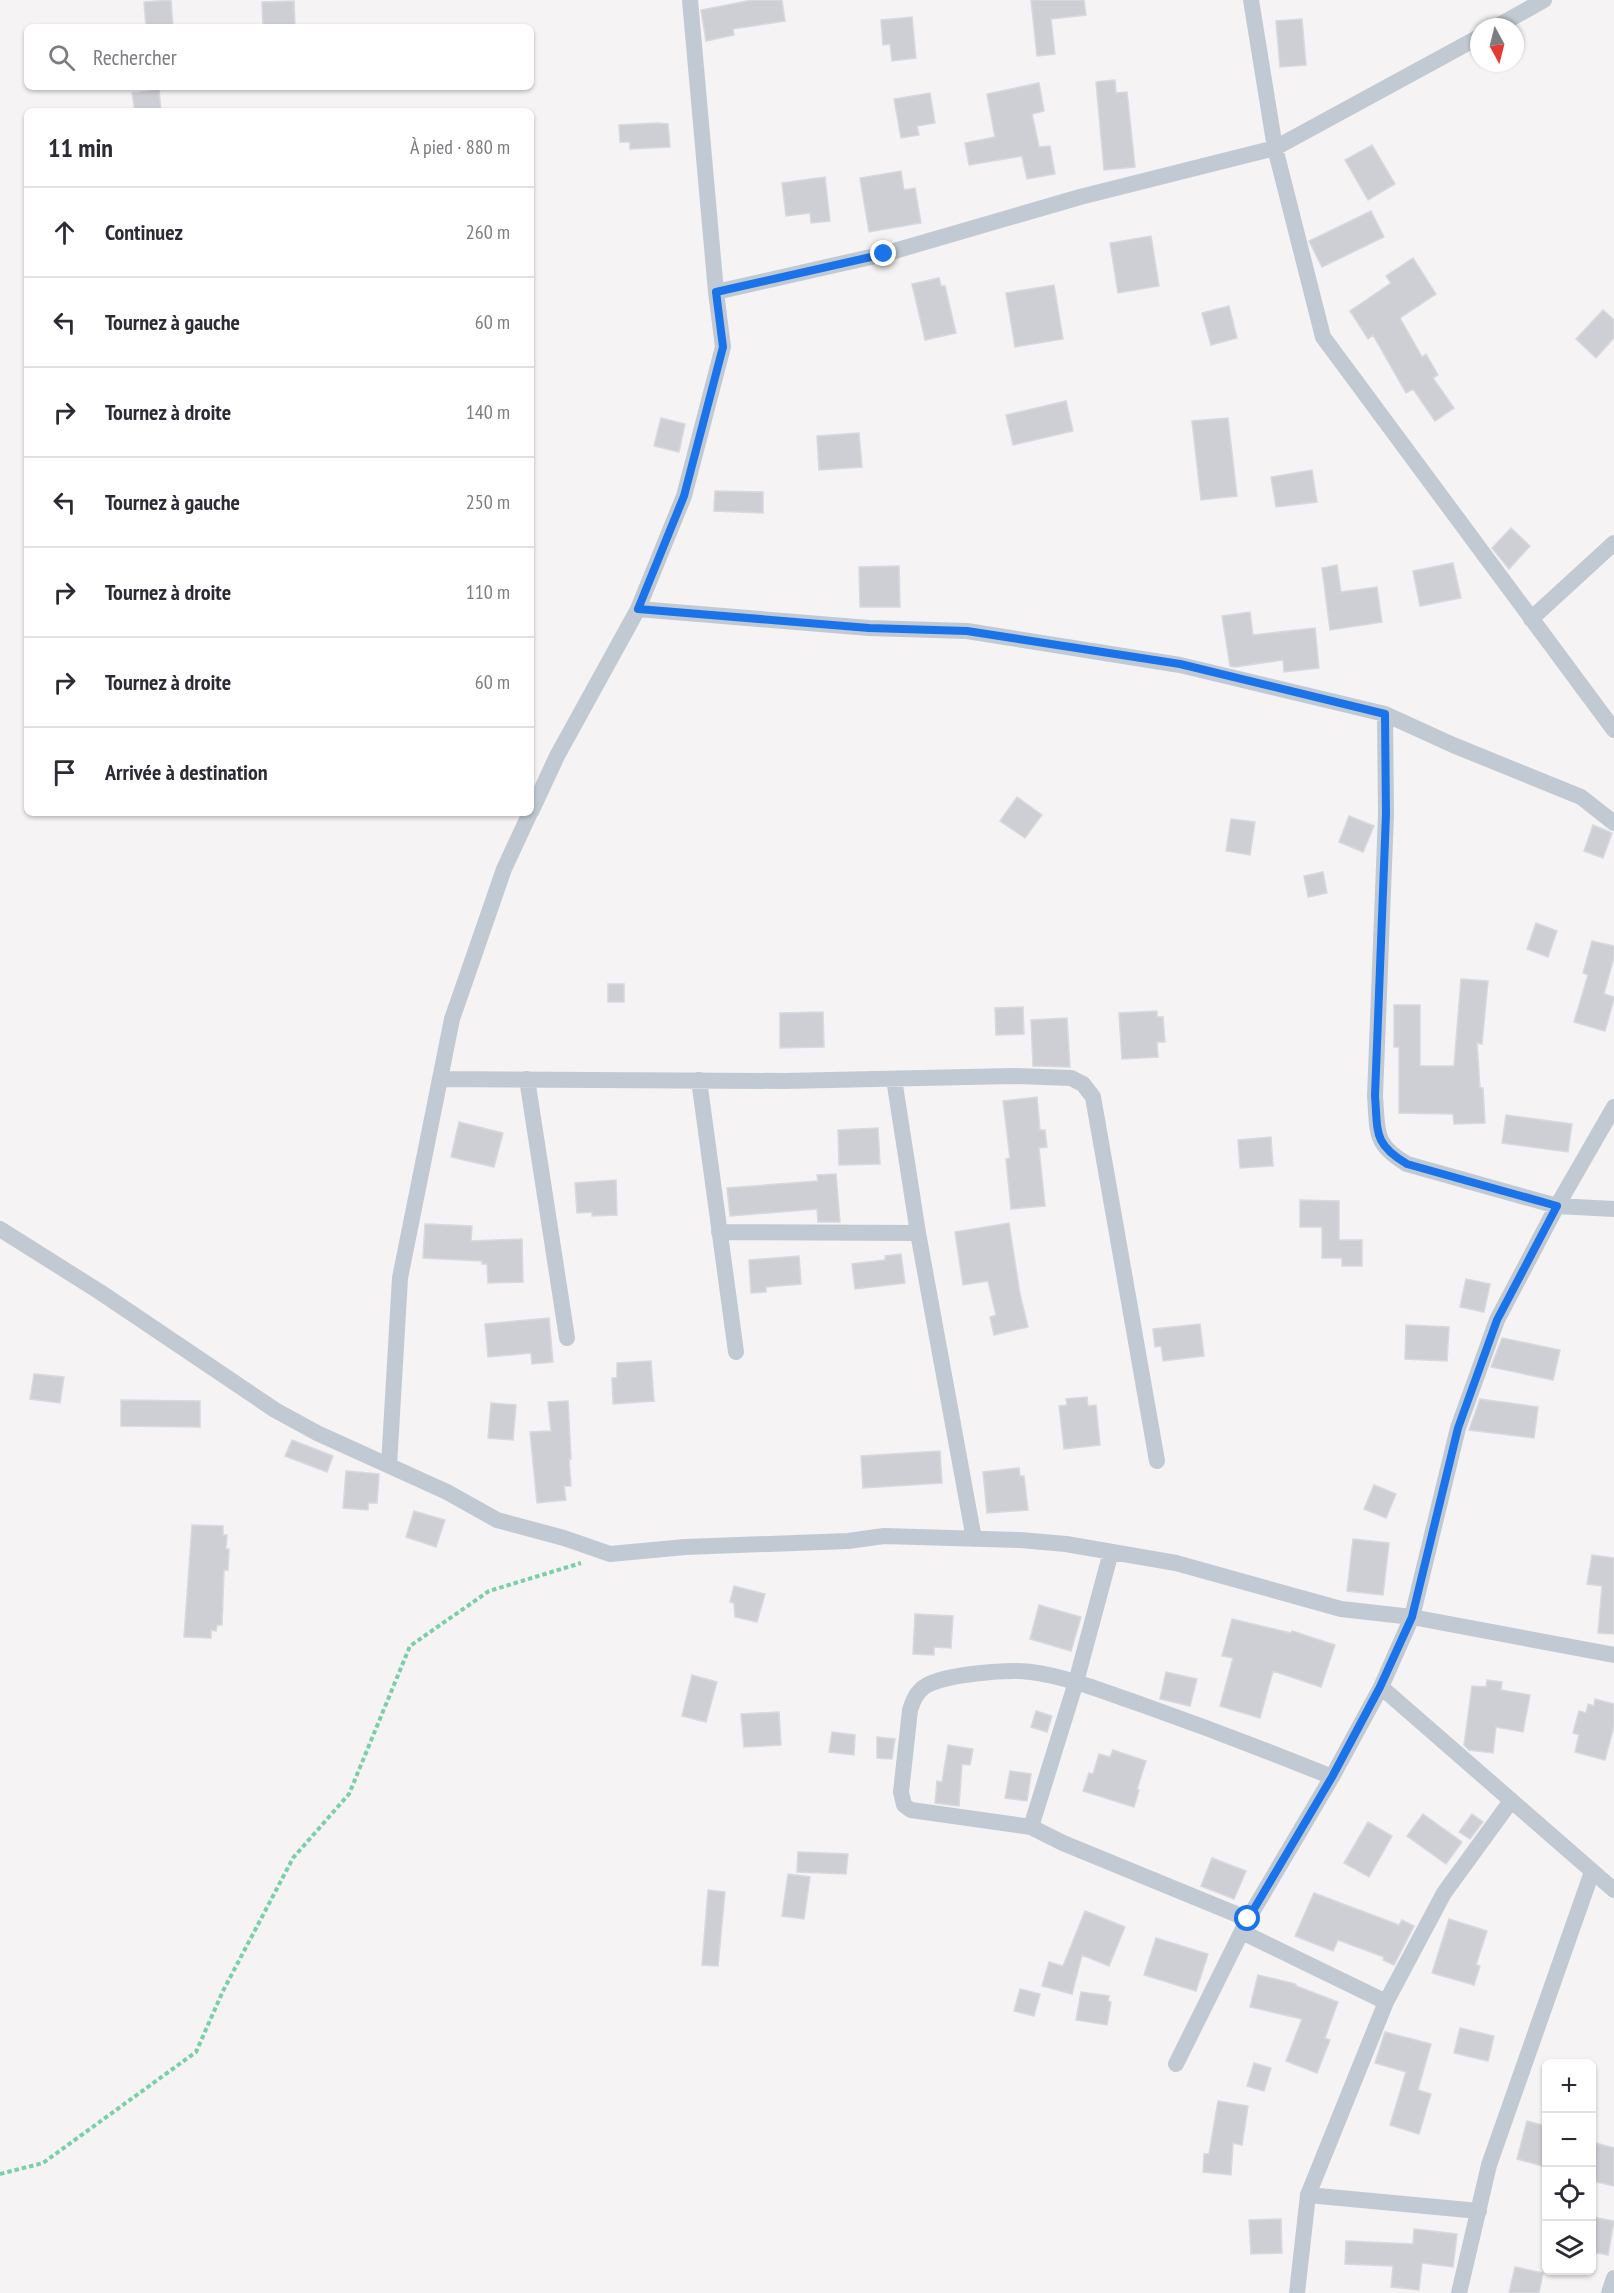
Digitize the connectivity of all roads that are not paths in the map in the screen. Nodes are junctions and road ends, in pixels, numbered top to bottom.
1 (690, 0) edge
2 (1251, 0) edge
3 (1544, 0) edge
4 (1512, 18) edge
5 (1470, 42) edge
6 (1275, 148) junction
7 (716, 292) junction
8 (1614, 543) edge
9 (638, 609) junction
10 (1531, 619) junction
11 (1385, 714) junction
12 (1614, 730) edge
13 (534, 806) edge
14 (529, 816) edge
15 (1614, 823) edge
16 (440, 1079) junction
17 (527, 1079) junction
18 (894, 1079) junction
19 (699, 1080) junction
20 (1614, 1107) edge
21 (1557, 1206) junction
22 (1614, 1209) edge
23 (0, 1229) edge
24 (720, 1232) junction
25 (918, 1233) junction
26 (567, 1338) dead end
27 (736, 1352) dead end
28 (1157, 1461) dead end
29 (389, 1465) junction
30 (974, 1539) junction
31 (1111, 1552) junction
32 (1412, 1617) junction
33 (1614, 1654) edge
34 (1076, 1682) junction
35 (1380, 1687) junction
36 (1332, 1777) junction
37 (1511, 1801) junction
38 (1031, 1827) junction
39 (1593, 1872) junction
40 (1614, 1890) edge
41 (1245, 1925) junction
42 (1386, 2002) junction
43 (1176, 2064) dead end
44 (1308, 2195) junction
45 (1479, 2211) junction
46 (1614, 2278) edge
47 (1297, 2293) edge
48 (1459, 2293) edge
49 (1609, 2293) edge

1 - 7 street
2 - 6 street
3 - 4 street
5 - 6 street
6 - 7 street
6 - 10 street
7 - 9 street
8 - 10 street
9 - 11 street
9 - 13 street
10 - 12 street
11 - 15 street
11 - 21 street
14 - 16 street
16 - 17 street
16 - 29 street
17 - 19 street
17 - 26 street
18 - 19 street
18 - 25 street
18 - 28 street
19 - 24 street
20 - 21 street
21 - 22 street
21 - 32 street
23 - 29 street
24 - 25 street
24 - 27 street
25 - 30 street
29 - 30 street
30 - 31 street
31 - 32 street
31 - 34 street
32 - 33 street
32 - 35 street
34 - 36 street
34 - 38 street
34 - 38 street
35 - 36 street
35 - 37 street
36 - 41 street
37 - 39 street
37 - 42 street
38 - 41 street
39 - 40 street
39 - 45 street
41 - 42 street
41 - 43 street
42 - 44 street
44 - 45 street
44 - 47 street
45 - 48 street
46 - 49 street

